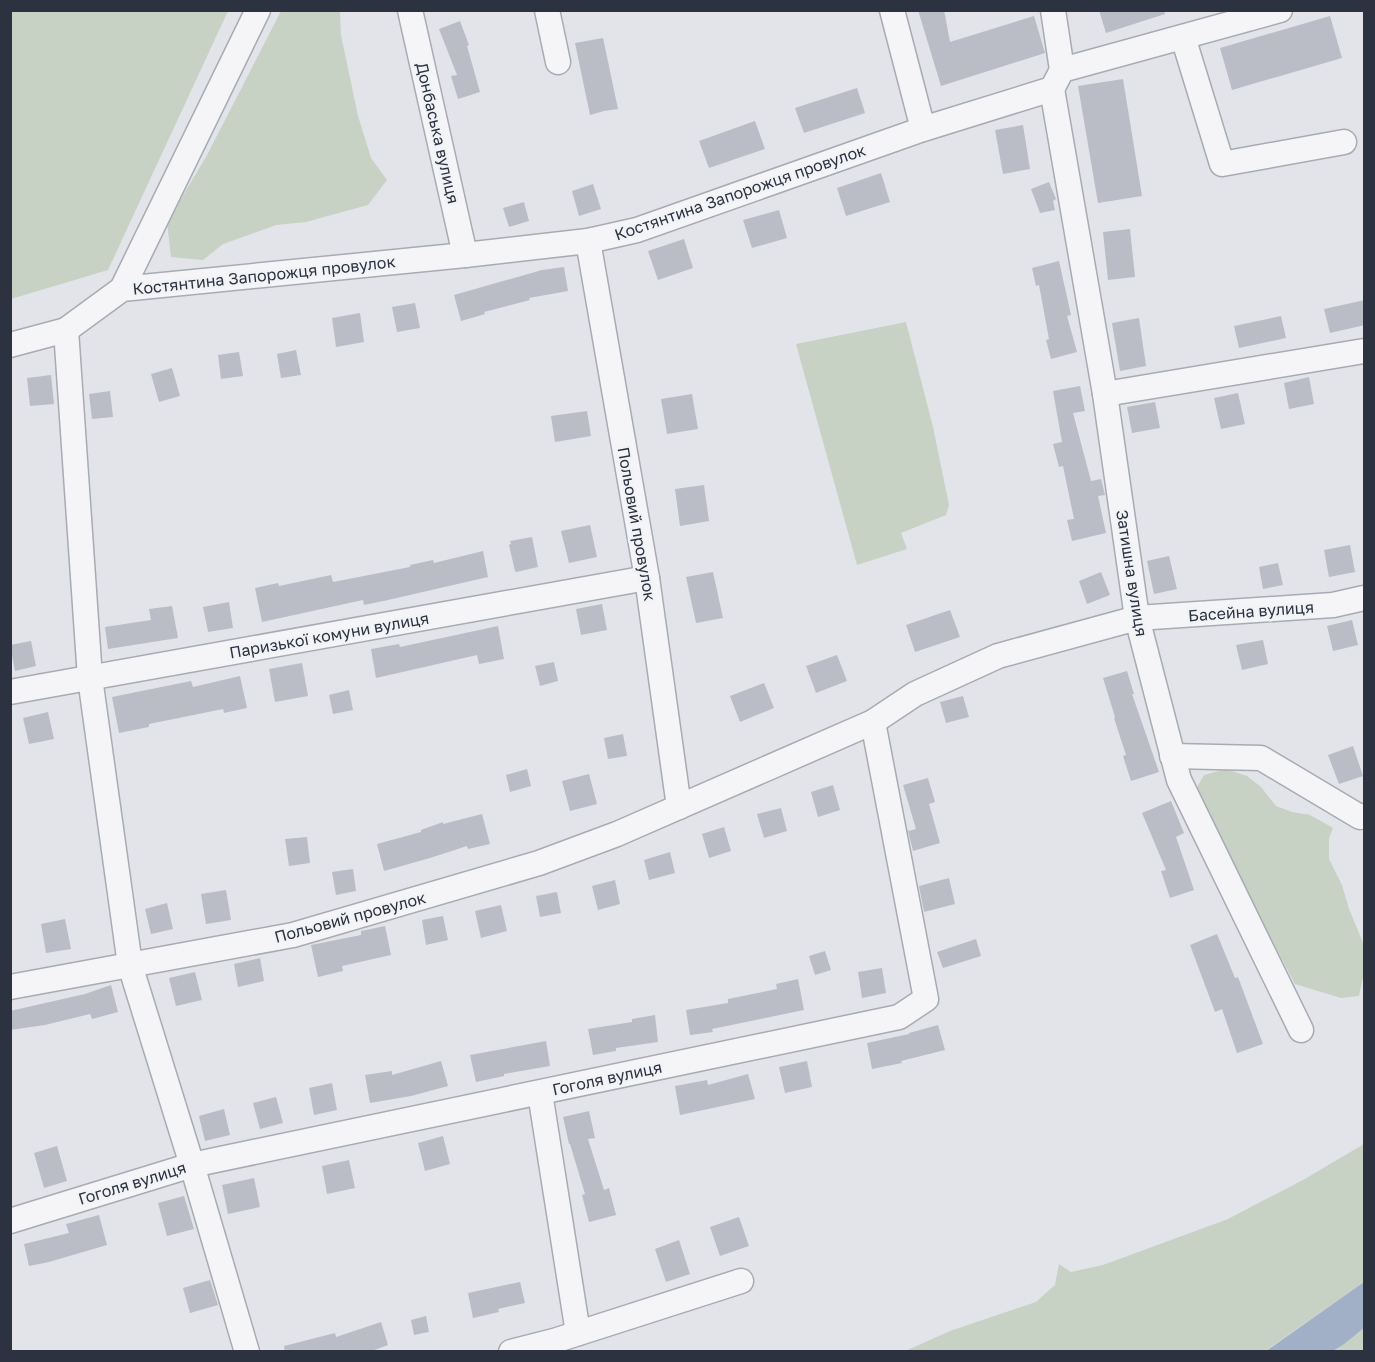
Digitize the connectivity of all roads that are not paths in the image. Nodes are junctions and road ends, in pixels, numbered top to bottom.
1 (258, 10) edge
2 (410, 10) edge
3 (547, 10) edge
4 (892, 10) edge
5 (1053, 10) edge
6 (1280, 10) edge
7 (1184, 37) junction
8 (558, 62) dead end
9 (1057, 79) junction
10 (923, 129) junction
11 (1344, 142) dead end
12 (588, 241) junction
13 (465, 255) junction
14 (122, 289) junction
15 (66, 330) junction
16 (10, 345) edge
17 (1365, 351) edge
18 (1105, 394) junction
19 (647, 578) junction
20 (1365, 598) edge
21 (1137, 618) junction
22 (90, 678) junction
23 (10, 692) edge
24 (873, 722) junction
25 (1172, 756) junction
26 (679, 807) junction
27 (1365, 816) edge
28 (130, 965) junction
29 (10, 987) edge
30 (1301, 1030) dead end
31 (540, 1093) junction
32 (192, 1165) junction
33 (10, 1221) edge
34 (741, 1281) dead end
35 (578, 1333) junction
36 (247, 1352) edge
37 (511, 1352) edge

1 - 14 street
2 - 13 street, Донбаська вулиця
3 - 8 street
4 - 10 street
5 - 9 street, Затишна вулиця
6 - 7 street, Костянтина Запорожця провулок
7 - 9 street, Костянтина Запорожця провулок
7 - 11 street
9 - 10 street, Костянтина Запорожця провулок
9 - 18 street, Затишна вулиця
10 - 12 street, Костянтина Запорожця провулок
12 - 13 street, Костянтина Запорожця провулок
12 - 19 street, Польовий провулок
13 - 14 street, Костянтина Запорожця провулок
14 - 15 street, Костянтина Запорожця провулок
15 - 16 street, Костянтина Запорожця провулок
15 - 22 street
17 - 18 street
18 - 21 street, Затишна вулиця
19 - 22 street, Паризької комуни вулиця
19 - 26 street, Польовий провулок
20 - 21 street, Басейна вулиця
21 - 24 street, Польовий провулок
21 - 25 street, Затишна вулиця
22 - 23 street, Паризької комуни вулиця
22 - 28 street
24 - 26 street, Польовий провулок
24 - 31 street, Гоголя вулиця
25 - 27 street
25 - 30 street, Затишна вулиця
26 - 28 street, Польовий провулок
28 - 29 street, Польовий провулок
28 - 32 street
31 - 32 street, Гоголя вулиця
31 - 35 street
32 - 33 street, Гоголя вулиця
32 - 36 street
34 - 35 street
35 - 37 street

